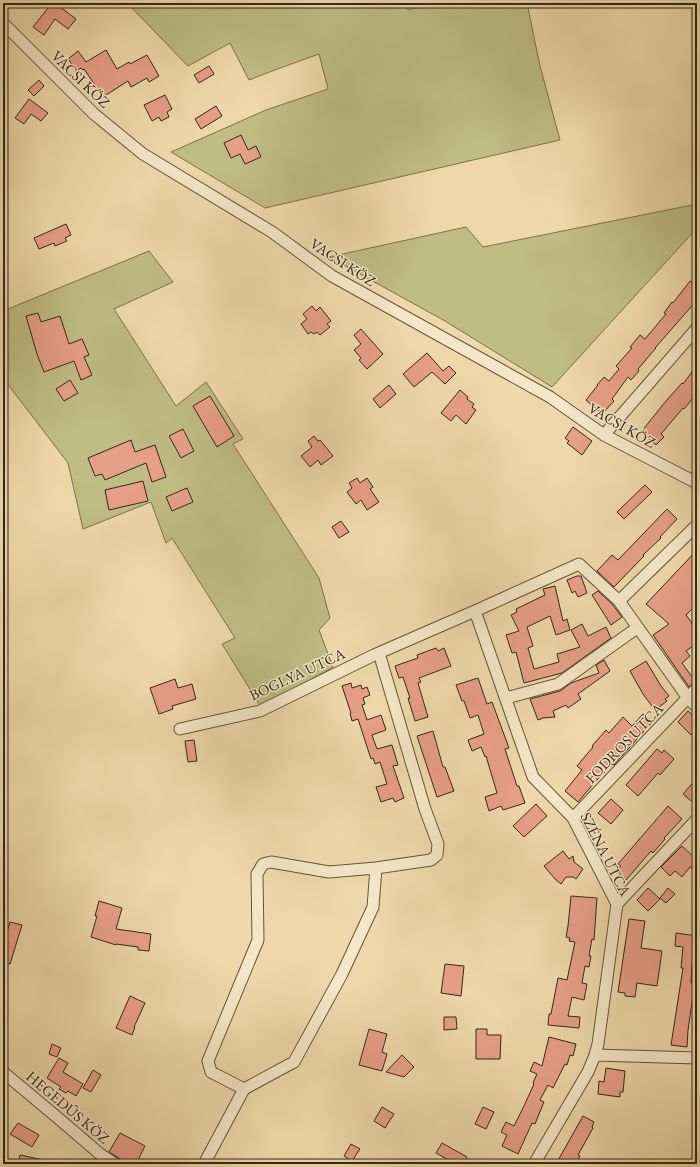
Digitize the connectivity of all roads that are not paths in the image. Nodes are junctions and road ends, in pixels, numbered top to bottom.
1 (3, 24) edge
2 (697, 328) edge
3 (604, 435) junction
4 (697, 483) edge
5 (697, 525) edge
6 (619, 601) junction
7 (476, 611) junction
8 (637, 628) junction
9 (379, 653) junction
10 (697, 688) edge
11 (506, 698) junction
12 (688, 698) junction
13 (697, 707) edge
14 (180, 729) dead end
15 (573, 818) junction
16 (697, 818) edge
17 (376, 868) junction
18 (617, 904) junction
19 (595, 1055) junction
20 (697, 1058) edge
21 (3, 1072) edge
22 (244, 1089) junction
23 (115, 1164) edge
24 (204, 1164) edge
25 (534, 1164) edge

1 - 3 street, VACSI KÖZ
2 - 3 street
3 - 4 street, VACSI KÖZ
5 - 6 street
6 - 7 street, BOGLYA UTCA
6 - 8 street
7 - 9 street, BOGLYA UTCA
7 - 11 street, SZÉNA UTCA
8 - 11 street
8 - 12 street
9 - 14 street, BOGLYA UTCA
9 - 17 street
10 - 12 street, FODROS UTCA
11 - 15 street, SZÉNA UTCA
12 - 13 street
12 - 15 street, FODROS UTCA
15 - 18 street, SZÉNA UTCA
16 - 18 street
17 - 22 street
17 - 22 street
18 - 19 street, SZÉNA UTCA
19 - 20 street
19 - 25 street, SZÉNA UTCA
21 - 23 street, HEGEDŰS KÖZ
22 - 24 street

